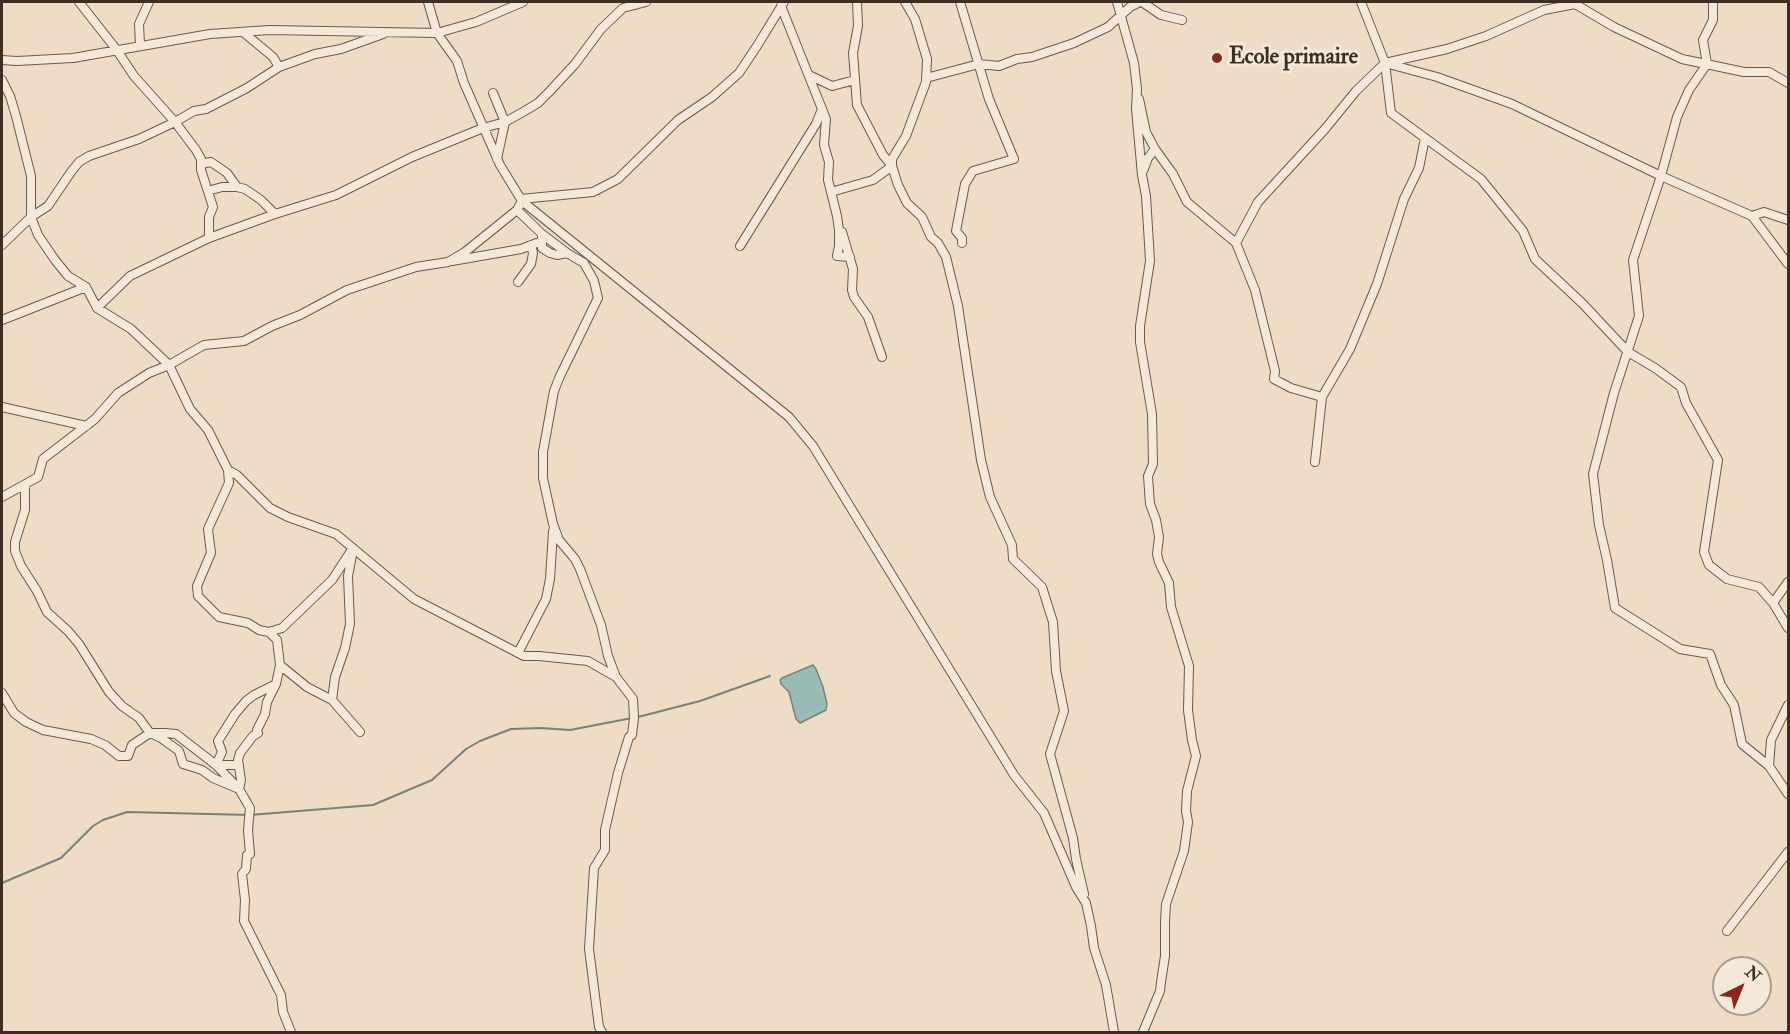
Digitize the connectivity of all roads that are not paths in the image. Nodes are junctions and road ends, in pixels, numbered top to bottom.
1 (79, 2) edge
2 (149, 2) edge
3 (429, 2) edge
4 (523, 2) edge
5 (646, 2) edge
6 (857, 2) edge
7 (905, 2) edge
8 (960, 2) edge
9 (1117, 2) edge
10 (1141, 2) edge
11 (1361, 2) edge
12 (1713, 2) edge
13 (782, 4) edge
14 (1122, 15) junction
15 (1182, 20) dead end
16 (243, 32) junction
17 (387, 33) junction
18 (437, 33) junction
19 (140, 45) junction
20 (116, 49) junction
21 (2, 60) edge
22 (1385, 63) junction
23 (979, 64) junction
24 (1707, 64) junction
25 (279, 67) junction
26 (809, 75) junction
27 (926, 78) junction
28 (2, 80) edge
29 (855, 80) junction
30 (1788, 84) edge
31 (1137, 89) junction
32 (493, 93) dead end
33 (822, 110) junction
34 (175, 122) junction
35 (505, 122) junction
36 (483, 128) junction
37 (1425, 138) junction
38 (1155, 149) junction
39 (497, 159) junction
40 (201, 164) junction
41 (892, 166) junction
42 (1142, 175) junction
43 (1661, 176) junction
44 (237, 187) junction
45 (208, 191) junction
46 (831, 192) junction
47 (522, 200) junction
48 (517, 210) junction
49 (275, 214) junction
50 (1752, 216) junction
51 (31, 217) junction
52 (1788, 220) edge
53 (560, 231) junction
54 (542, 237) junction
55 (209, 238) junction
56 (962, 243) dead end
57 (1236, 243) junction
58 (2, 245) edge
59 (531, 245) junction
60 (740, 246) dead end
61 (523, 249) junction
62 (448, 262) junction
63 (531, 264) junction
64 (1788, 264) edge
65 (518, 282) dead end
66 (86, 287) junction
67 (97, 308) junction
68 (2, 320) edge
69 (1628, 352) junction
70 (882, 357) dead end
71 (169, 364) junction
72 (1322, 397) junction
73 (2, 407) edge
74 (86, 426) junction
75 (1315, 462) dead end
76 (228, 470) junction
77 (24, 485) junction
78 (2, 497) edge
79 (553, 524) junction
80 (353, 549) junction
81 (1788, 582) edge
82 (1773, 603) junction
83 (1788, 628) edge
84 (269, 632) junction
85 (518, 653) junction
86 (280, 665) junction
87 (616, 677) junction
88 (276, 684) junction
89 (2, 693) edge
90 (332, 700) junction
91 (1788, 705) edge
92 (360, 732) dead end
93 (150, 733) junction
94 (216, 765) junction
95 (239, 765) junction
96 (1769, 766) junction
97 (239, 789) junction
98 (1788, 794) edge
99 (1788, 852) edge
100 (1086, 903) junction
101 (1727, 931) dead end
102 (291, 1032) edge
103 (602, 1032) edge
104 (1114, 1032) edge
105 (1143, 1032) edge

1 - 20 street
2 - 19 street
3 - 18 street
4 - 18 street
5 - 35 street
6 - 29 street
7 - 27 street
8 - 23 street
9 - 14 street
10 - 14 street
10 - 15 street
11 - 22 street
12 - 24 street
13 - 26 street
13 - 47 street
14 - 23 street
14 - 31 street
16 - 17 street
16 - 19 street
16 - 25 street
17 - 18 street
17 - 25 street
18 - 36 street
19 - 20 street
20 - 21 street
20 - 34 street
22 - 24 street
22 - 37 street
22 - 43 street
22 - 57 street
23 - 27 street
23 - 56 street
24 - 30 street
24 - 43 street
25 - 34 street
26 - 29 street
26 - 33 street
27 - 41 street
28 - 51 street
29 - 41 street
31 - 38 street
31 - 42 street
32 - 35 street
33 - 46 street
33 - 60 street
34 - 40 street
34 - 51 street
35 - 36 street
35 - 39 street
36 - 39 street
36 - 49 street
37 - 69 street
37 - 72 street
38 - 42 street
38 - 57 street
39 - 47 street
40 - 44 street
40 - 45 street
41 - 46 street
41 - 100 street
42 - 105 street
43 - 50 street
43 - 69 street
44 - 45 street
44 - 49 street
45 - 55 street
46 - 70 street
47 - 48 street
47 - 53 street
48 - 54 street
48 - 62 street
49 - 55 street
50 - 52 street
50 - 64 street
51 - 58 street
51 - 66 street
53 - 54 street
53 - 100 street
54 - 59 street
54 - 79 street
55 - 67 street
57 - 72 street
59 - 61 street
59 - 63 street
61 - 62 street
61 - 63 street
62 - 71 street
63 - 65 street
66 - 67 street
66 - 68 street
67 - 71 street
69 - 82 street
69 - 96 street
71 - 74 street
71 - 76 street
72 - 75 street
73 - 74 street
74 - 77 street
76 - 80 street
76 - 84 street
77 - 78 street
77 - 93 street
79 - 85 street
79 - 87 street
80 - 84 street
80 - 85 street
80 - 90 street
81 - 82 street
82 - 83 street
84 - 86 street
85 - 87 street
86 - 88 street
86 - 90 street
87 - 103 street
88 - 94 street
88 - 95 street
89 - 93 street
90 - 92 street
91 - 96 street
93 - 94 street
93 - 97 street
94 - 95 street
94 - 97 street
95 - 97 street
96 - 98 street
97 - 102 street
99 - 101 street
100 - 104 street

